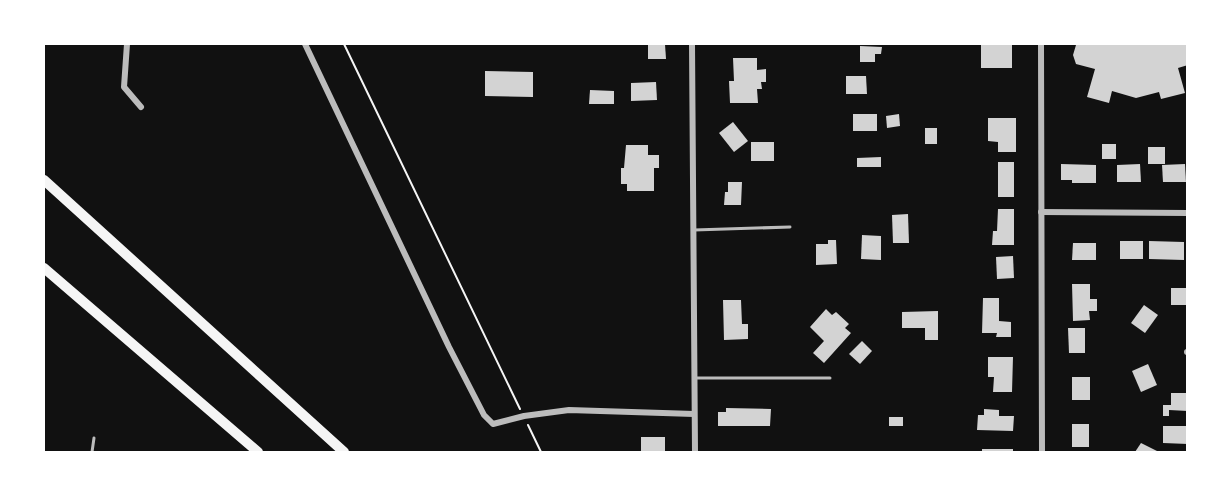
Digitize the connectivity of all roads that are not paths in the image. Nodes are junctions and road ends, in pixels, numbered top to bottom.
1 (127, 44) edge
2 (305, 44) edge
3 (692, 44) edge
4 (1041, 44) edge
5 (141, 107) dead end
6 (44, 180) edge
7 (1041, 212) junction
8 (1188, 213) edge
9 (790, 227) dead end
10 (694, 230) junction
11 (44, 268) edge
12 (693, 378) junction
13 (830, 378) dead end
14 (694, 414) junction
15 (94, 438) dead end
16 (92, 453) edge
17 (258, 453) edge
18 (344, 453) edge
19 (695, 453) edge
20 (1042, 453) edge

1 - 5 street
2 - 14 street
3 - 10 street
4 - 7 street
6 - 18 highway
7 - 8 street
7 - 20 street
9 - 10 lane
10 - 12 street
11 - 17 highway
12 - 13 lane
12 - 14 street
14 - 19 street
15 - 16 lane

